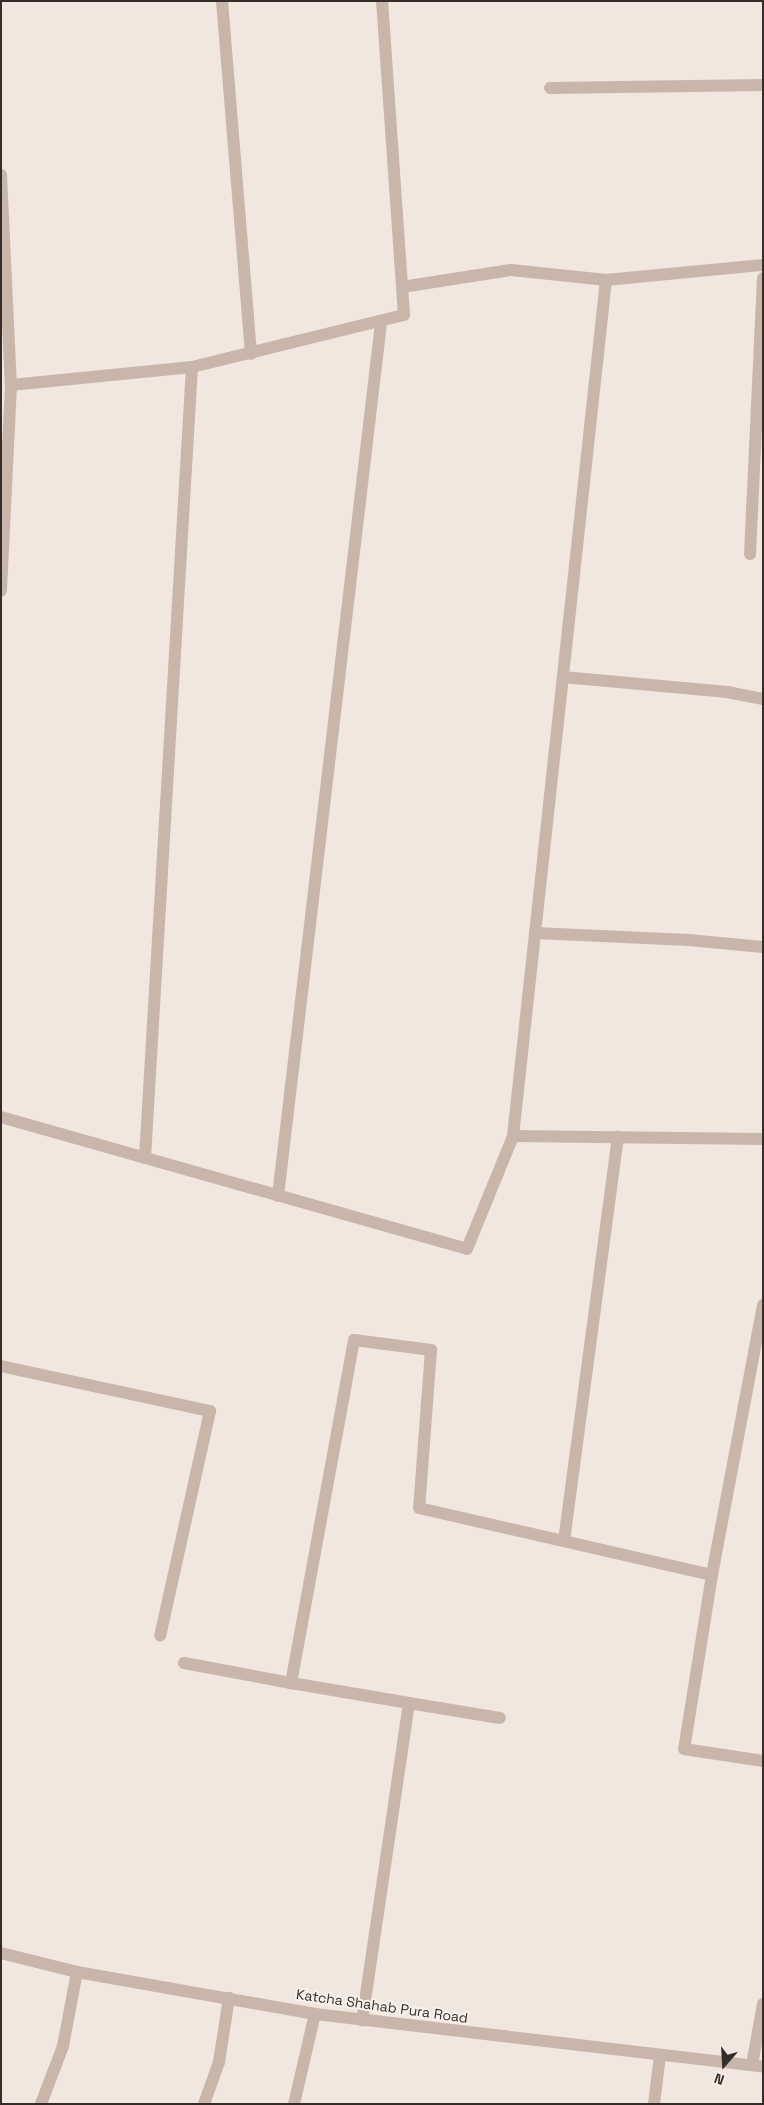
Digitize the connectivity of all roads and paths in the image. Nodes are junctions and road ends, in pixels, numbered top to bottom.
1 (222, 1) edge
2 (382, 1) edge
3 (763, 85) edge
4 (550, 88) dead end
5 (1, 175) edge
6 (763, 265) edge
7 (763, 278) edge
8 (606, 280) junction
9 (402, 287) junction
10 (381, 323) junction
11 (251, 354) junction
12 (192, 367) junction
13 (11, 385) junction
14 (3, 517) edge
15 (750, 554) dead end
16 (1, 591) edge
17 (563, 676) junction
18 (763, 699) edge
19 (535, 933) junction
20 (763, 947) edge
21 (1, 1118) edge
22 (513, 1136) junction
23 (618, 1137) junction
24 (763, 1139) edge
25 (145, 1158) junction
26 (278, 1196) junction
27 (763, 1305) edge
28 (1, 1366) edge
29 (564, 1541) junction
30 (712, 1575) junction
31 (160, 1636) dead end
32 (184, 1662) dead end
33 (292, 1684) junction
34 (409, 1703) junction
35 (500, 1718) dead end
36 (763, 1761) edge
37 (1, 1953) edge
38 (77, 1972) junction
39 (229, 1998) junction
40 (763, 2004) edge
41 (315, 2014) junction
42 (362, 2021) junction
43 (660, 2054) junction
44 (757, 2066) edge
45 (41, 2104) edge
46 (204, 2104) edge
47 (294, 2104) edge
48 (654, 2104) edge

1 - 11 street
2 - 9 street
3 - 4 street
5 - 13 street
6 - 8 street
7 - 15 street
8 - 9 street
8 - 17 street
9 - 10 street
10 - 11 street
10 - 26 street
11 - 12 street
12 - 13 street
12 - 25 street
13 - 14 street
14 - 16 street
17 - 18 street
17 - 19 street
19 - 20 street
19 - 22 street
21 - 25 street
22 - 23 street
22 - 26 street
23 - 24 street
23 - 29 street
25 - 26 street
27 - 30 street
28 - 31 street
29 - 30 street
29 - 33 street
30 - 36 street
32 - 33 street
33 - 34 street
34 - 35 street
34 - 42 street
37 - 38 street, Katcha Shahab Pura Road
38 - 39 street, Katcha Shahab Pura Road
38 - 45 street
39 - 41 street, Katcha Shahab Pura Road
39 - 46 street
40 - 44 street
41 - 42 street, Katcha Shahab Pura Road
41 - 47 street
42 - 43 street, Katcha Shahab Pura Road
43 - 44 street, Katcha Shahab Pura Road
43 - 48 street

